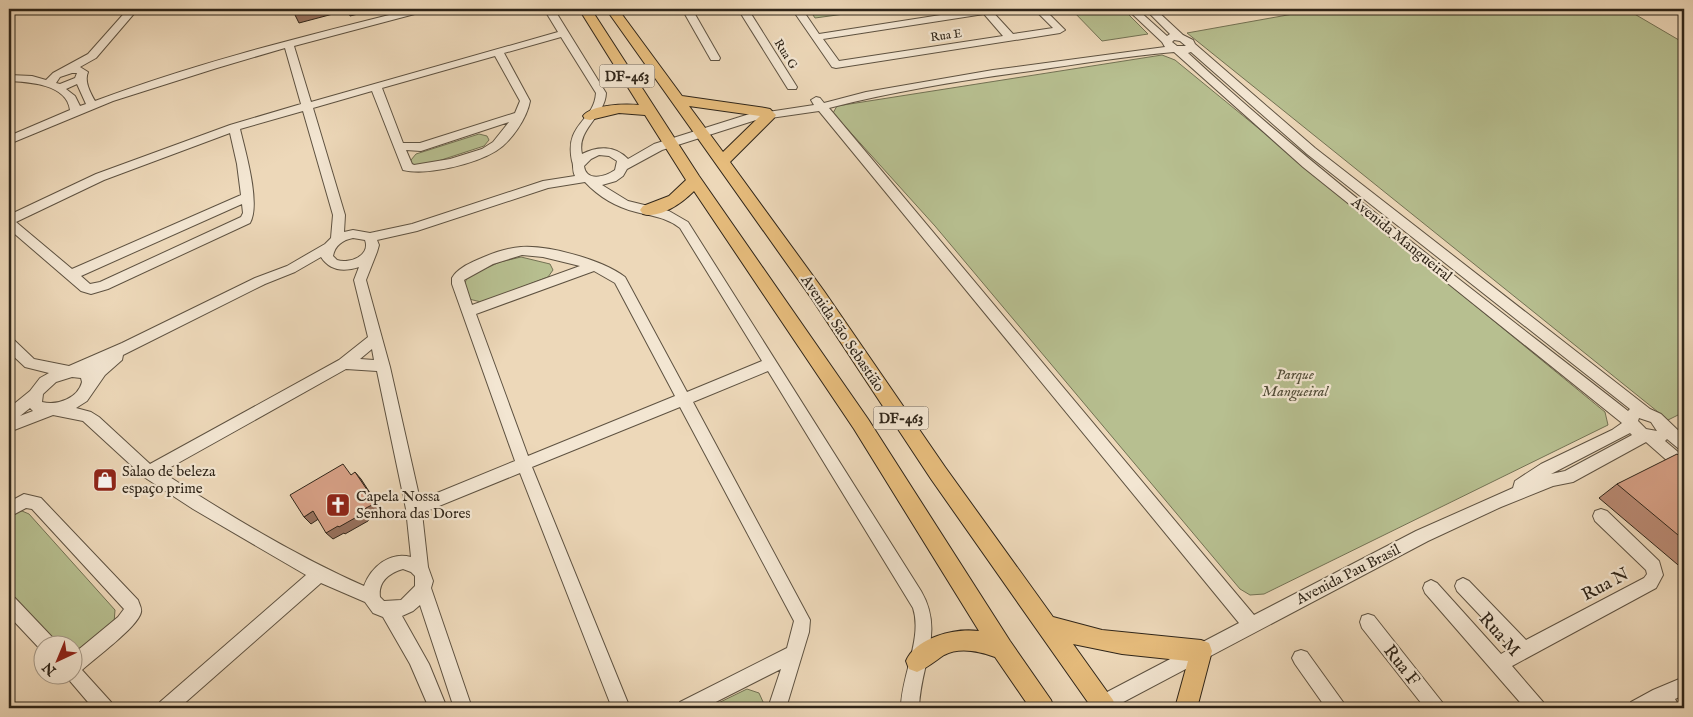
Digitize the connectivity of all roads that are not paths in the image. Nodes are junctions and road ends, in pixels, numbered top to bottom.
1 (133, 9) edge
2 (423, 9) edge
3 (549, 9) edge
4 (585, 9) edge
5 (612, 9) edge
6 (687, 9) edge
7 (742, 9) edge
8 (796, 9) edge
9 (1039, 9) edge
10 (1132, 9) edge
11 (1150, 9) edge
12 (986, 10) edge
13 (1060, 30) joint
14 (565, 33) junction
15 (817, 37) junction
16 (1179, 37) junction
17 (1011, 38) junction
18 (289, 45) junction
19 (1171, 46) junction
20 (1191, 46) junction
21 (499, 53) junction
22 (92, 56) junction
23 (715, 58) dead end
24 (836, 65) joint
25 (68, 70) junction
26 (82, 74) junction
27 (9, 78) edge
28 (53, 82) junction
29 (792, 87) dead end
30 (376, 88) junction
31 (678, 100) junction
32 (818, 104) junction
33 (92, 105) junction
34 (307, 106) junction
35 (75, 111) junction
36 (650, 111) junction
37 (763, 115) junction
38 (518, 116) junction
39 (590, 116) junction
40 (234, 126) junction
41 (474, 130) junction
42 (579, 131) junction
43 (701, 132) junction
44 (9, 140) edge
45 (664, 145) junction
46 (398, 146) junction
47 (421, 147) junction
48 (492, 149) junction
49 (597, 152) junction
50 (612, 152) junction
51 (404, 160) junction
52 (722, 162) junction
53 (579, 165) junction
54 (623, 166) junction
55 (612, 178) junction
56 (587, 179) junction
57 (694, 180) junction
58 (547, 184) junction
59 (247, 197) junction
60 (615, 200) junction
61 (648, 210) junction
62 (339, 214) junction
63 (9, 221) edge
64 (333, 243) junction
65 (368, 243) junction
66 (560, 257) junction
67 (332, 263) junction
68 (596, 266) junction
69 (291, 269) junction
70 (71, 275) junction
71 (558, 279) junction
72 (468, 312) junction
73 (375, 339) junction
74 (9, 344) edge
75 (127, 347) junction
76 (30, 363) junction
77 (344, 364) junction
78 (770, 364) junction
79 (383, 367) junction
80 (68, 372) junction
81 (89, 384) junction
82 (37, 392) junction
83 (684, 400) junction
84 (52, 410) junction
85 (1645, 413) junction
86 (9, 416) edge
87 (1631, 423) junction
88 (9, 426) edge
89 (1664, 428) junction
90 (1647, 436) junction
91 (1684, 445) edge
92 (524, 466) junction
93 (1684, 466) edge
94 (149, 472) junction
95 (1496, 502) junction
96 (414, 509) junction
97 (9, 510) edge
98 (1600, 516) dead end
99 (420, 567) junction
100 (319, 574) junction
101 (1463, 586) dead end
102 (1431, 588) dead end
103 (423, 589) junction
104 (371, 597) junction
105 (9, 604) edge
106 (389, 611) junction
107 (1368, 622) dead end
108 (1045, 624) junction
109 (1251, 624) junction
110 (38, 634) edge
111 (1002, 649) junction
112 (1524, 650) junction
113 (1201, 651) junction
114 (795, 652) junction
115 (1301, 658) dead end
116 (82, 659) edge
117 (917, 661) junction
118 (1499, 664) junction
119 (82, 683) edge
120 (1684, 686) edge
121 (1665, 702) edge
122 (1100, 707) edge
123 (105, 708) edge
124 (166, 708) edge
125 (438, 708) edge
126 (463, 708) edge
127 (621, 708) edge
128 (686, 708) edge
129 (777, 708) edge
130 (910, 708) edge
131 (1043, 708) edge
132 (1186, 708) edge
133 (1337, 708) edge
134 (1436, 708) edge
135 (1537, 708) edge
136 (1637, 708) edge

1 - 22 street
2 - 18 street
3 - 14 street
4 - 36 main road, DF-463
5 - 31 main road, Avenida São Sebastião / DF-463
6 - 23 street
7 - 29 street, Rua G
8 - 15 street
9 - 13 street
10 - 19 street, Avenida Mangueiral
11 - 16 street
12 - 15 street
12 - 17 street
13 - 17 street, Rua E
14 - 21 street
14 - 39 street
15 - 24 street
16 - 19 street
16 - 20 street, Avenida Mangueiral
17 - 24 street, Rua E
18 - 33 street
18 - 34 street
19 - 20 street
19 - 32 street
19 - 87 street, Avenida Mangueiral
20 - 85 street, Avenida Mangueiral
21 - 30 street
21 - 38 street
22 - 25 street
22 - 26 street
25 - 26 street
25 - 28 street
26 - 28 street
26 - 33 street
27 - 28 street
28 - 35 street
30 - 34 street
30 - 46 street
31 - 37 main road
31 - 43 main road, Avenida São Sebastião / DF-463
32 - 37 street
32 - 109 street
33 - 35 street
34 - 40 street
34 - 62 street
35 - 44 street
36 - 39 main road
36 - 45 main road, DF-463
37 - 43 street
37 - 52 main road
38 - 41 street
38 - 48 street
39 - 42 street
40 - 59 street
40 - 63 street
41 - 47 street
41 - 48 street
42 - 49 street
42 - 53 street
43 - 45 street
43 - 52 main road, Avenida São Sebastião / DF-463
45 - 50 street
45 - 54 street
45 - 57 main road, DF-463
46 - 47 street
46 - 51 street
47 - 51 street
48 - 51 street
49 - 50 street
49 - 53 street
50 - 54 street
52 - 108 main road, Avenida São Sebastião / DF-463
53 - 56 street
53 - 58 street
54 - 55 street
55 - 56 street
55 - 60 street
56 - 58 street
56 - 60 street
57 - 61 main road
57 - 111 main road, DF-463
58 - 65 street
59 - 70 street
59 - 70 street
60 - 61 street
61 - 78 street
62 - 64 street
62 - 65 street
63 - 70 street
64 - 65 street
64 - 67 street
64 - 69 street
65 - 67 street
65 - 73 street
66 - 68 street
66 - 71 street
66 - 72 street
67 - 69 street
68 - 71 street
68 - 83 street
69 - 75 street
71 - 72 street
72 - 92 street
73 - 77 street
73 - 79 street
74 - 76 street
75 - 80 street
75 - 81 street
76 - 80 street
76 - 82 street
77 - 79 street
77 - 94 street
78 - 83 street
78 - 117 street
79 - 96 street
80 - 81 street
80 - 82 street
81 - 84 street
82 - 84 street
82 - 86 street
83 - 92 street
83 - 114 street
84 - 88 street
84 - 94 street
85 - 87 street
85 - 89 street, Avenida Mangueiral
87 - 90 street, Avenida Mangueiral
87 - 95 street
89 - 90 street
89 - 91 street, Avenida Mangueiral
90 - 93 street, Avenida Mangueiral
90 - 95 street
92 - 96 street
92 - 127 street
94 - 100 street
95 - 109 street, Avenida Pau Brasil
96 - 99 street
97 - 116 street
98 - 112 street, Rua N
99 - 103 street
99 - 104 street
100 - 104 street
100 - 124 street
101 - 112 street
102 - 118 street, Rua M
103 - 106 street
103 - 126 street
104 - 106 street
105 - 110 street
106 - 125 street
107 - 134 street, Rua F
108 - 113 main road
108 - 122 main road, Avenida São Sebastião / DF-463
109 - 113 street, Avenida Pau Brasil
111 - 117 main road
111 - 131 main road, DF-463
112 - 118 street, Rua N
113 - 122 street, Avenida Pau Brasil
113 - 132 main road
114 - 128 street
114 - 129 street
115 - 133 street
117 - 130 street
118 - 135 street, Rua M
119 - 123 street
120 - 121 street
121 - 136 street

